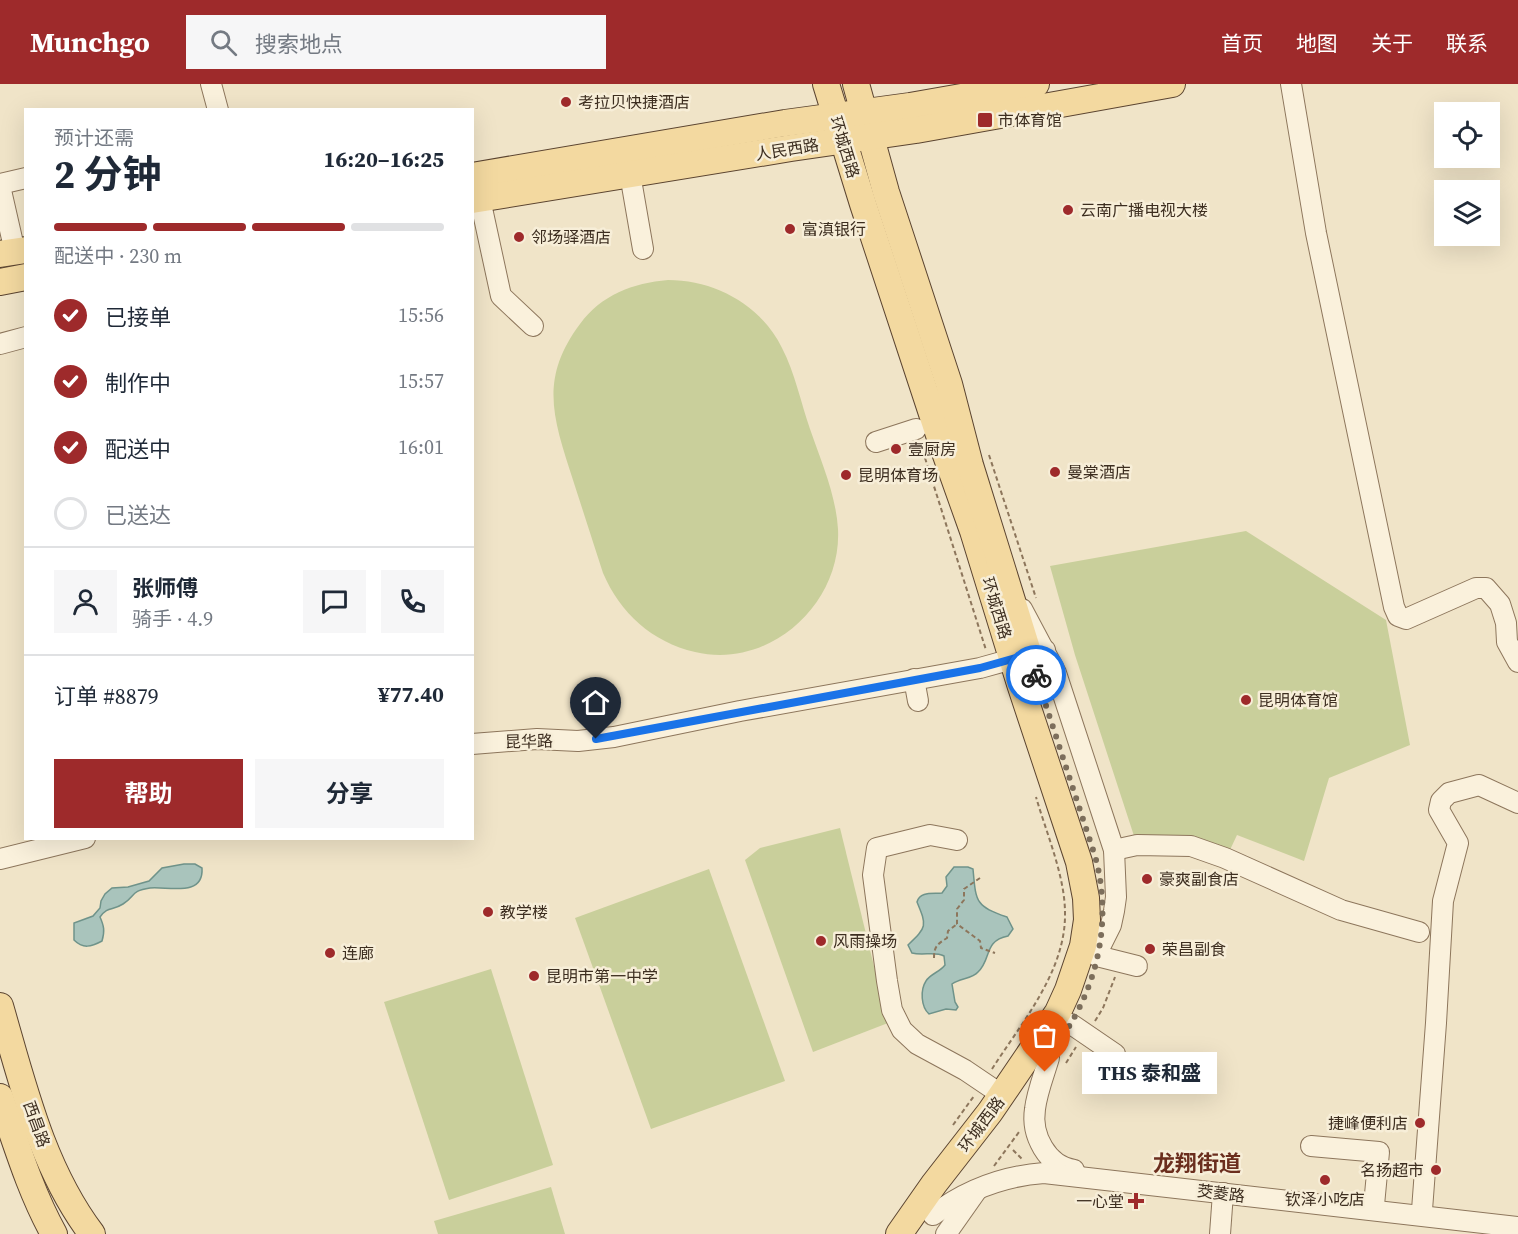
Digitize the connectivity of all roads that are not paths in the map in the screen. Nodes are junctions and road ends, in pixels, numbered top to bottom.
1 (211, 84) edge
2 (826, 84) edge
3 (856, 84) edge
4 (1036, 84) edge
5 (1172, 84) edge
6 (1292, 84) edge
7 (217, 108) edge
8 (868, 125) junction
9 (840, 128) junction
10 (630, 174) junction
11 (24, 179) edge
12 (0, 185) edge
13 (475, 192) edge
14 (643, 249) dead end
15 (13, 252) edge
16 (24, 277) edge
17 (0, 282) edge
18 (533, 326) dead end
19 (24, 338) edge
20 (0, 344) edge
21 (916, 429) dead end
22 (876, 442) dead end
23 (1029, 654) junction
24 (1518, 662) edge
25 (914, 679) junction
26 (918, 702) dead end
27 (474, 744) edge
28 (1518, 803) edge
29 (77, 840) edge
30 (957, 840) dead end
31 (1113, 850) junction
32 (0, 860) edge
33 (1419, 932) dead end
34 (1098, 953) junction
35 (1137, 966) dead end
36 (0, 1006) edge
37 (1071, 1024) junction
38 (1115, 1054) dead end
39 (1048, 1058) junction
40 (1002, 1095) junction
41 (0, 1097) edge
42 (1311, 1146) dead end
43 (1223, 1193) junction
44 (1374, 1205) junction
45 (1422, 1210) junction
46 (1518, 1220) edge
47 (1518, 1227) edge
48 (933, 1228) edge
49 (54, 1234) edge
50 (92, 1234) edge
51 (899, 1234) edge
52 (1220, 1234) edge

1 - 7 street
2 - 9 main road, 环城西路
3 - 8 main road, 环城西路
4 - 8 main road, 人民西路
5 - 8 main road, 人民西路
6 - 24 street
8 - 9 main road, 人民西路
8 - 23 main road, 环城西路
9 - 10 main road, 人民西路
9 - 13 main road, 人民西路
9 - 23 main road, 环城西路
10 - 13 main road, 人民西路
10 - 14 street
11 - 12 street
12 - 15 street
13 - 18 street
16 - 17 main road
19 - 20 street
21 - 22 street
23 - 25 street, 昆华路
23 - 31 street
23 - 34 main road, 环城西路
23 - 40 main road, 环城西路
25 - 26 street
25 - 27 street, 昆华路
28 - 45 street
29 - 32 street
30 - 40 street
31 - 33 street
31 - 34 street
34 - 35 street
34 - 37 main road, 环城西路
36 - 50 main road, 西昌路
37 - 38 street
37 - 39 main road, 环城西路
39 - 44 street, 茭菱路
39 - 48 main road, 环城西路
40 - 51 main road, 环城西路
41 - 49 main road, 西昌路
42 - 44 street
43 - 47 street, 茭菱路
43 - 48 street, 茭菱路
43 - 52 street
44 - 45 street, 茭菱路
45 - 46 street, 茭菱路

